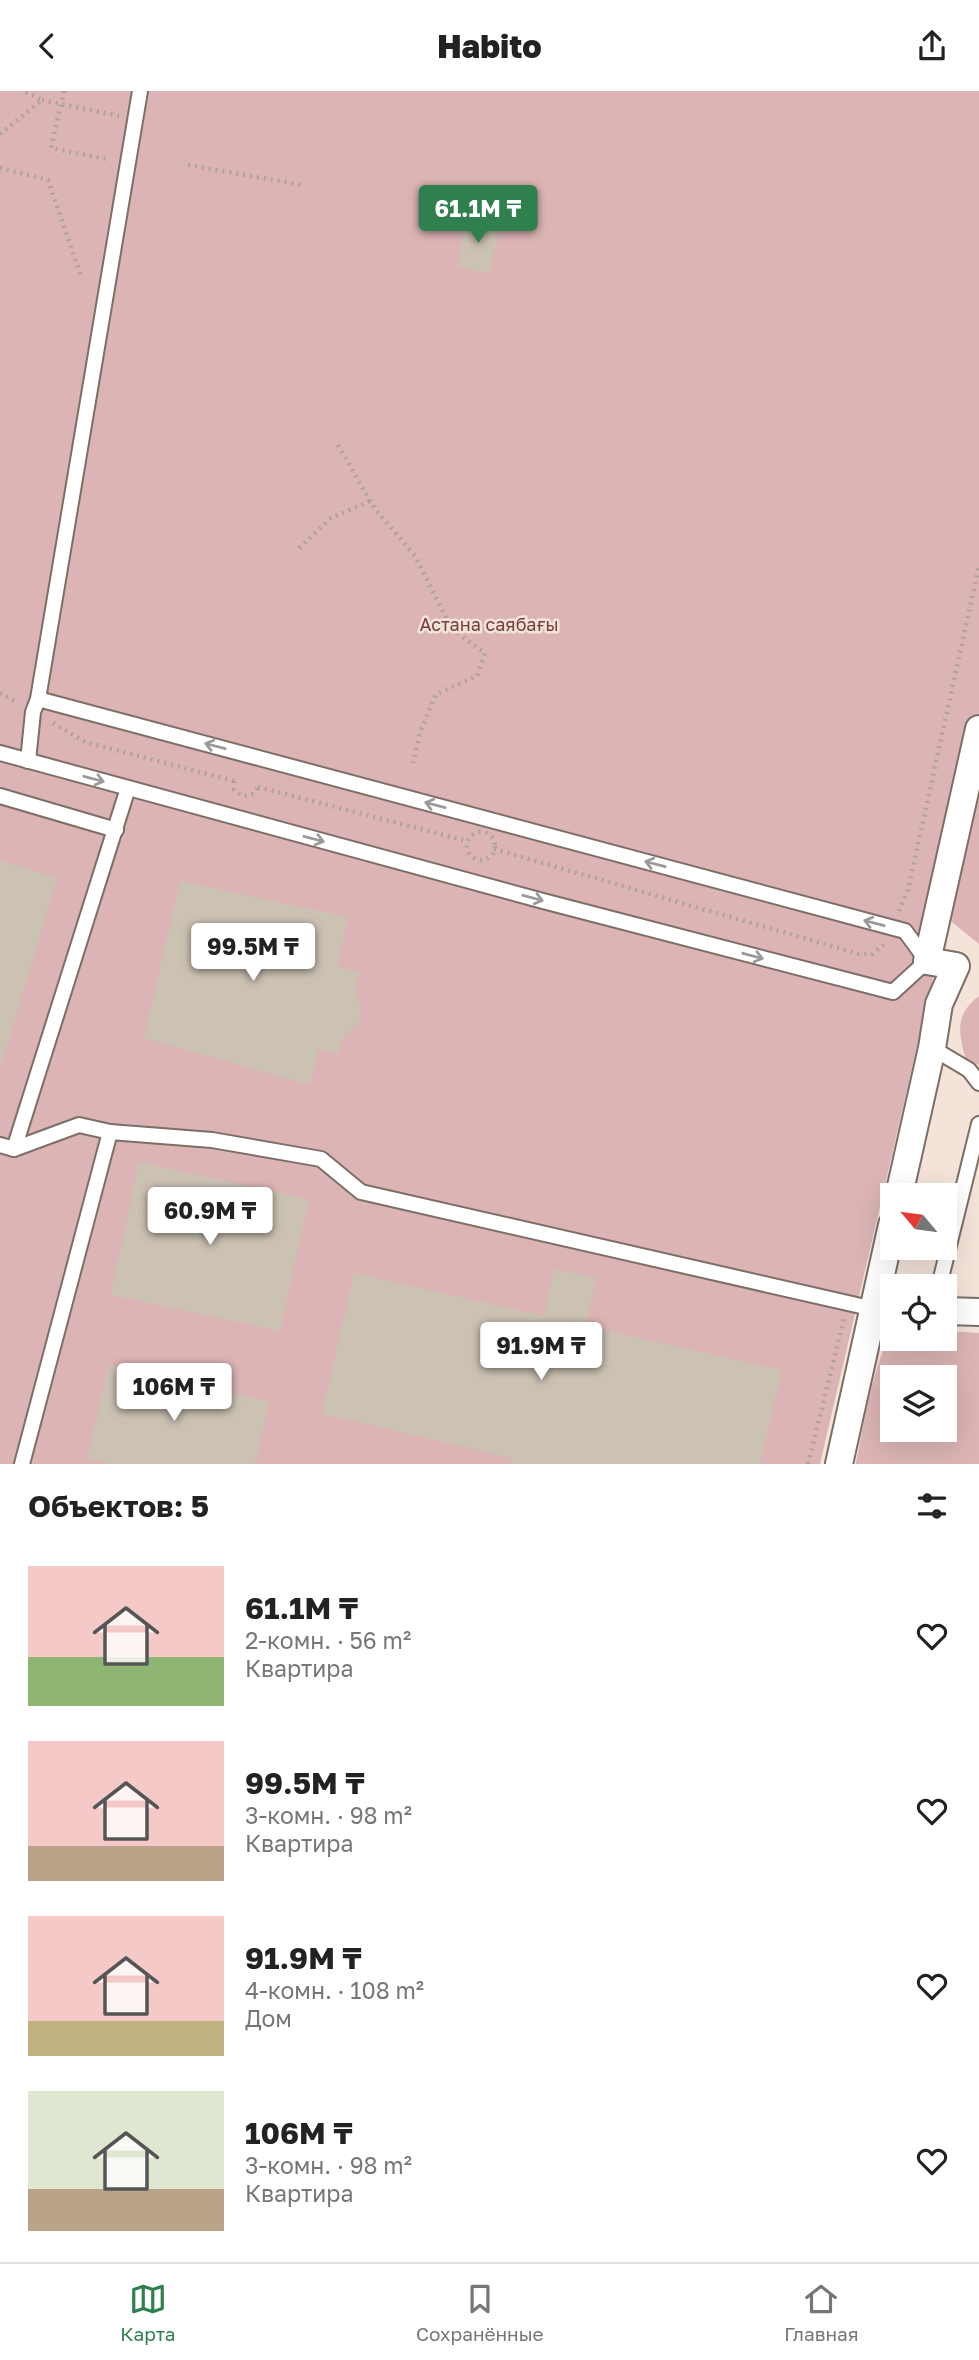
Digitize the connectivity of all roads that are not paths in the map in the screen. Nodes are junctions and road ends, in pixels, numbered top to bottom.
1 (140, 91) edge
2 (36, 706) junction
3 (979, 729) edge
4 (0, 753) edge
5 (28, 761) junction
6 (128, 788) junction
7 (0, 796) edge
8 (116, 829) junction
9 (927, 961) junction
10 (967, 969) edge
11 (932, 1048) junction
12 (979, 1083) edge
13 (979, 1124) edge
14 (110, 1132) junction
15 (7, 1147) edge
16 (902, 1183) edge
17 (942, 1274) edge
18 (880, 1309) edge
19 (957, 1311) edge
20 (979, 1312) edge
21 (880, 1320) edge
22 (22, 1464) edge
23 (839, 1464) edge

1 - 2 lane
2 - 5 lane
9 -> 2 lane
3 - 9 street
4 - 5 lane
5 -> 6 lane
6 - 8 lane
6 -> 9 lane
7 - 8 lane
8 - 15 lane
9 - 10 street
10 - 11 street
11 - 12 lane
11 - 16 street
13 - 17 lane
14 - 15 lane
14 - 18 lane
14 - 22 lane
19 - 20 street
21 - 23 street

